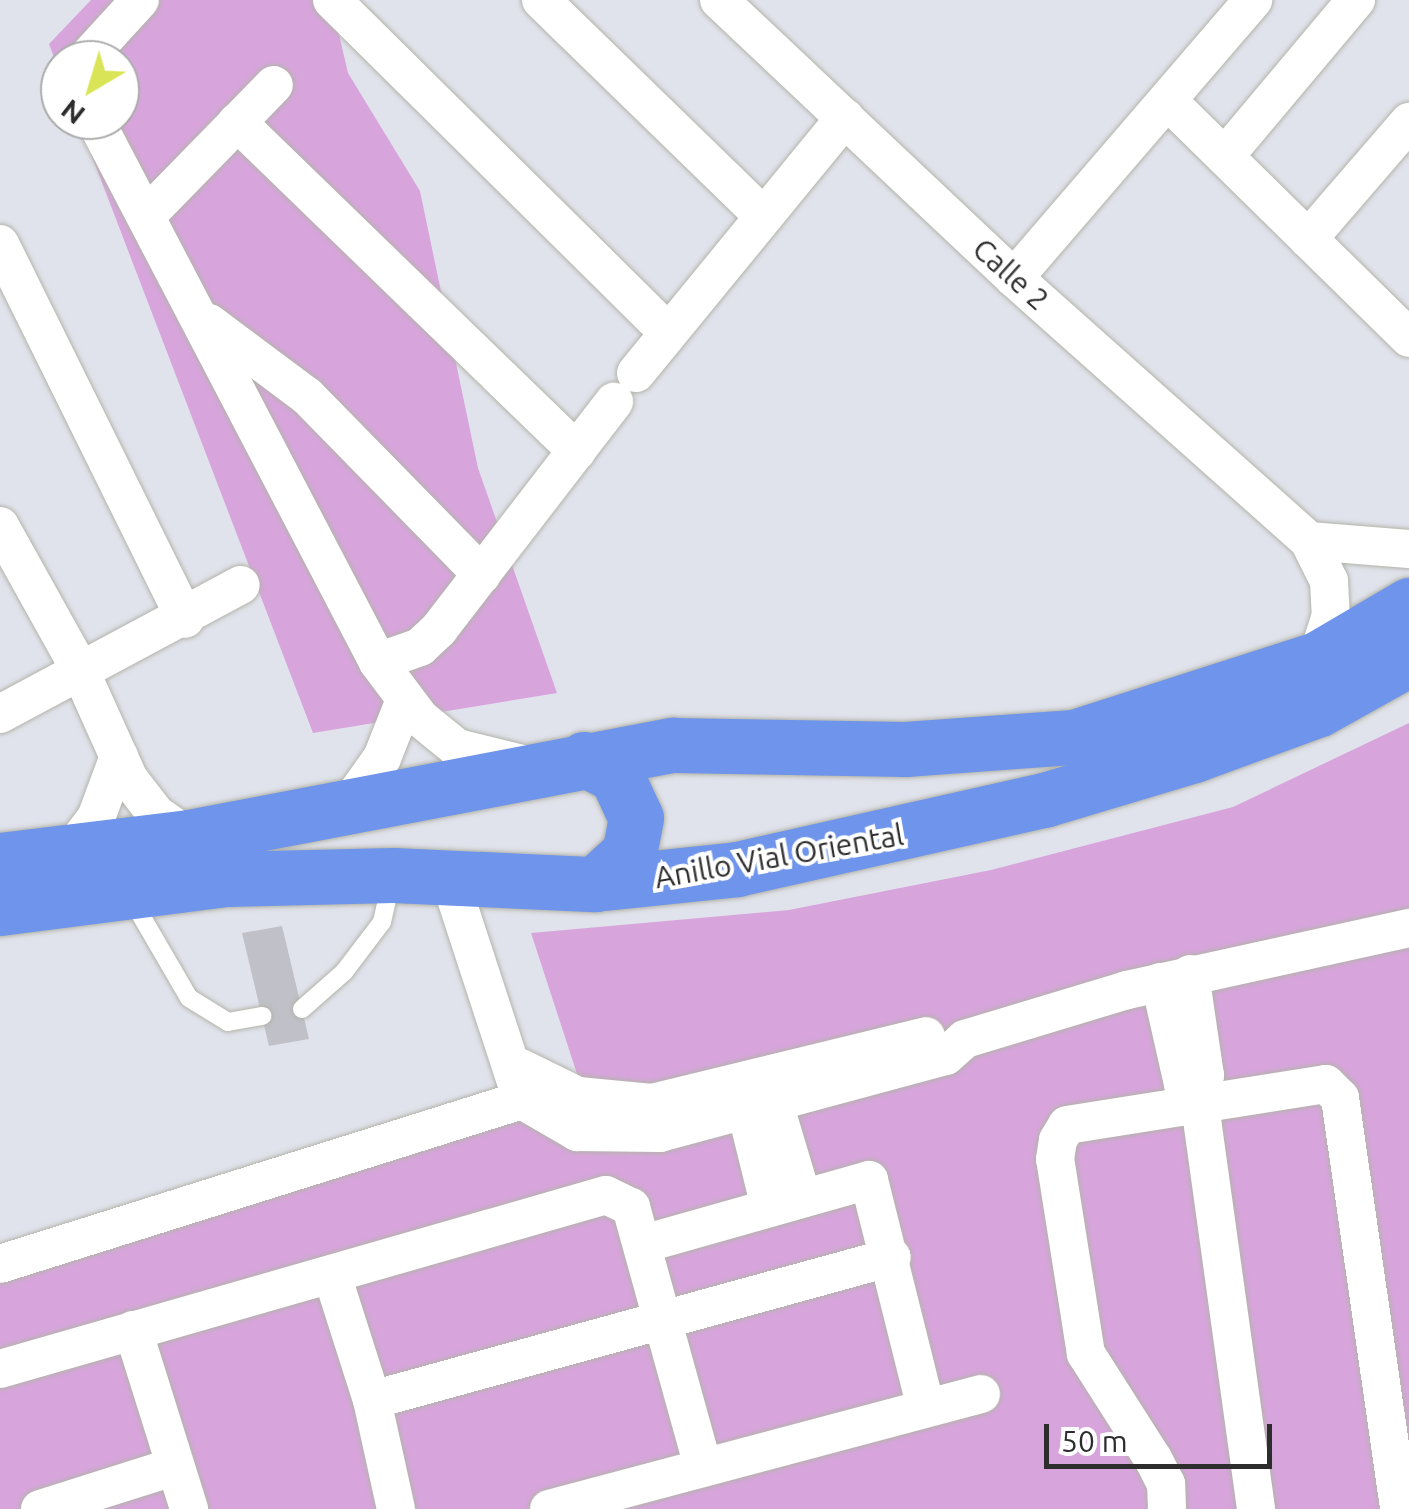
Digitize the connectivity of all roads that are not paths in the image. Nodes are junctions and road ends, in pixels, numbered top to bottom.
1 (140, 0) edge
2 (332, 0) edge
3 (542, 0) edge
4 (719, 0) edge
5 (1253, 0) edge
6 (1356, 0) edge
7 (103, 40) edge
8 (274, 84) dead end
9 (1168, 101) junction
10 (845, 118) junction
11 (237, 122) junction
12 (1409, 122) edge
13 (106, 140) edge
14 (1225, 156) junction
15 (762, 215) junction
16 (146, 216) junction
17 (1308, 239) junction
18 (0, 244) edge
19 (1014, 278) junction
20 (1401, 315) edge
21 (200, 316) junction
22 (668, 332) junction
23 (577, 451) junction
24 (0, 526) edge
25 (1309, 541) junction
26 (1409, 550) edge
27 (482, 575) junction
28 (241, 586) dead end
29 (1409, 605) edge
30 (186, 619) junction
31 (1409, 659) edge
32 (1317, 660) junction
33 (378, 662) junction
34 (79, 668) junction
35 (405, 700) junction
36 (0, 714) edge
37 (120, 756) junction
38 (562, 763) junction
39 (347, 808) junction
40 (188, 837) junction
41 (70, 852) junction
42 (0, 860) edge
43 (393, 875) junction
44 (449, 877) junction
45 (595, 884) junction
46 (127, 891) junction
47 (0, 908) edge
48 (1409, 928) edge
49 (1175, 978) junction
50 (302, 1009) dead end
51 (262, 1016) dead end
52 (755, 1090) junction
53 (533, 1091) junction
54 (1200, 1104) junction
55 (786, 1202) junction
56 (643, 1244) junction
57 (892, 1257) junction
58 (0, 1264) edge
59 (332, 1274) junction
60 (667, 1319) junction
61 (133, 1330) junction
62 (0, 1369) edge
63 (982, 1394) dead end
64 (372, 1400) junction
65 (926, 1408) junction
66 (173, 1467) junction
67 (703, 1467) junction
68 (40, 1509) edge
69 (188, 1509) edge
70 (396, 1509) edge
71 (549, 1509) edge
72 (1167, 1509) edge
73 (1256, 1509) edge
74 (1398, 1509) edge

1 - 7 street
2 - 22 street
3 - 15 street
4 - 10 street, Calle 2
5 - 9 street
6 - 14 street
8 - 11 street
9 - 14 street
9 - 19 street
10 - 15 street
10 - 19 street, Calle 2
11 - 16 street
11 - 23 street
12 - 17 street
13 - 16 street
14 - 17 street
15 - 22 street
16 - 21 street
17 - 20 street
18 - 30 street
19 - 25 street, Calle 2
21 - 27 street
21 - 33 street
22 - 23 street
23 - 27 street
24 - 34 street
25 - 26 street
25 - 32 street, Calle 2
27 - 33 street
28 - 30 street
29 - 32 highway
30 - 34 street
31 - 45 highway, Anillo Vial Oriental
32 - 38 highway
33 - 35 street
34 - 36 street
34 - 37 street
35 - 38 street
35 - 39 street
37 - 40 street
37 - 41 street
38 - 39 highway
38 - 45 highway
39 - 40 highway
40 - 41 highway
41 - 42 highway
43 - 44 highway, Anillo Vial Oriental
43 - 46 highway, Anillo Vial Oriental
43 - 50 lane
44 - 45 highway, Anillo Vial Oriental
44 - 53 street
46 - 47 highway, Anillo Vial Oriental
46 - 51 lane
48 - 49 street
49 - 52 street
49 - 54 street
52 - 53 street
52 - 55 street
53 - 58 street
54 - 72 street
54 - 73 street
54 - 74 street
55 - 56 street
55 - 57 street
56 - 59 street
56 - 60 street
57 - 60 street
57 - 65 street
59 - 61 street
59 - 64 street
60 - 64 street
60 - 67 street
61 - 62 street
61 - 66 street
63 - 65 street
64 - 70 street
65 - 67 street
66 - 68 street
66 - 69 street
67 - 71 street

